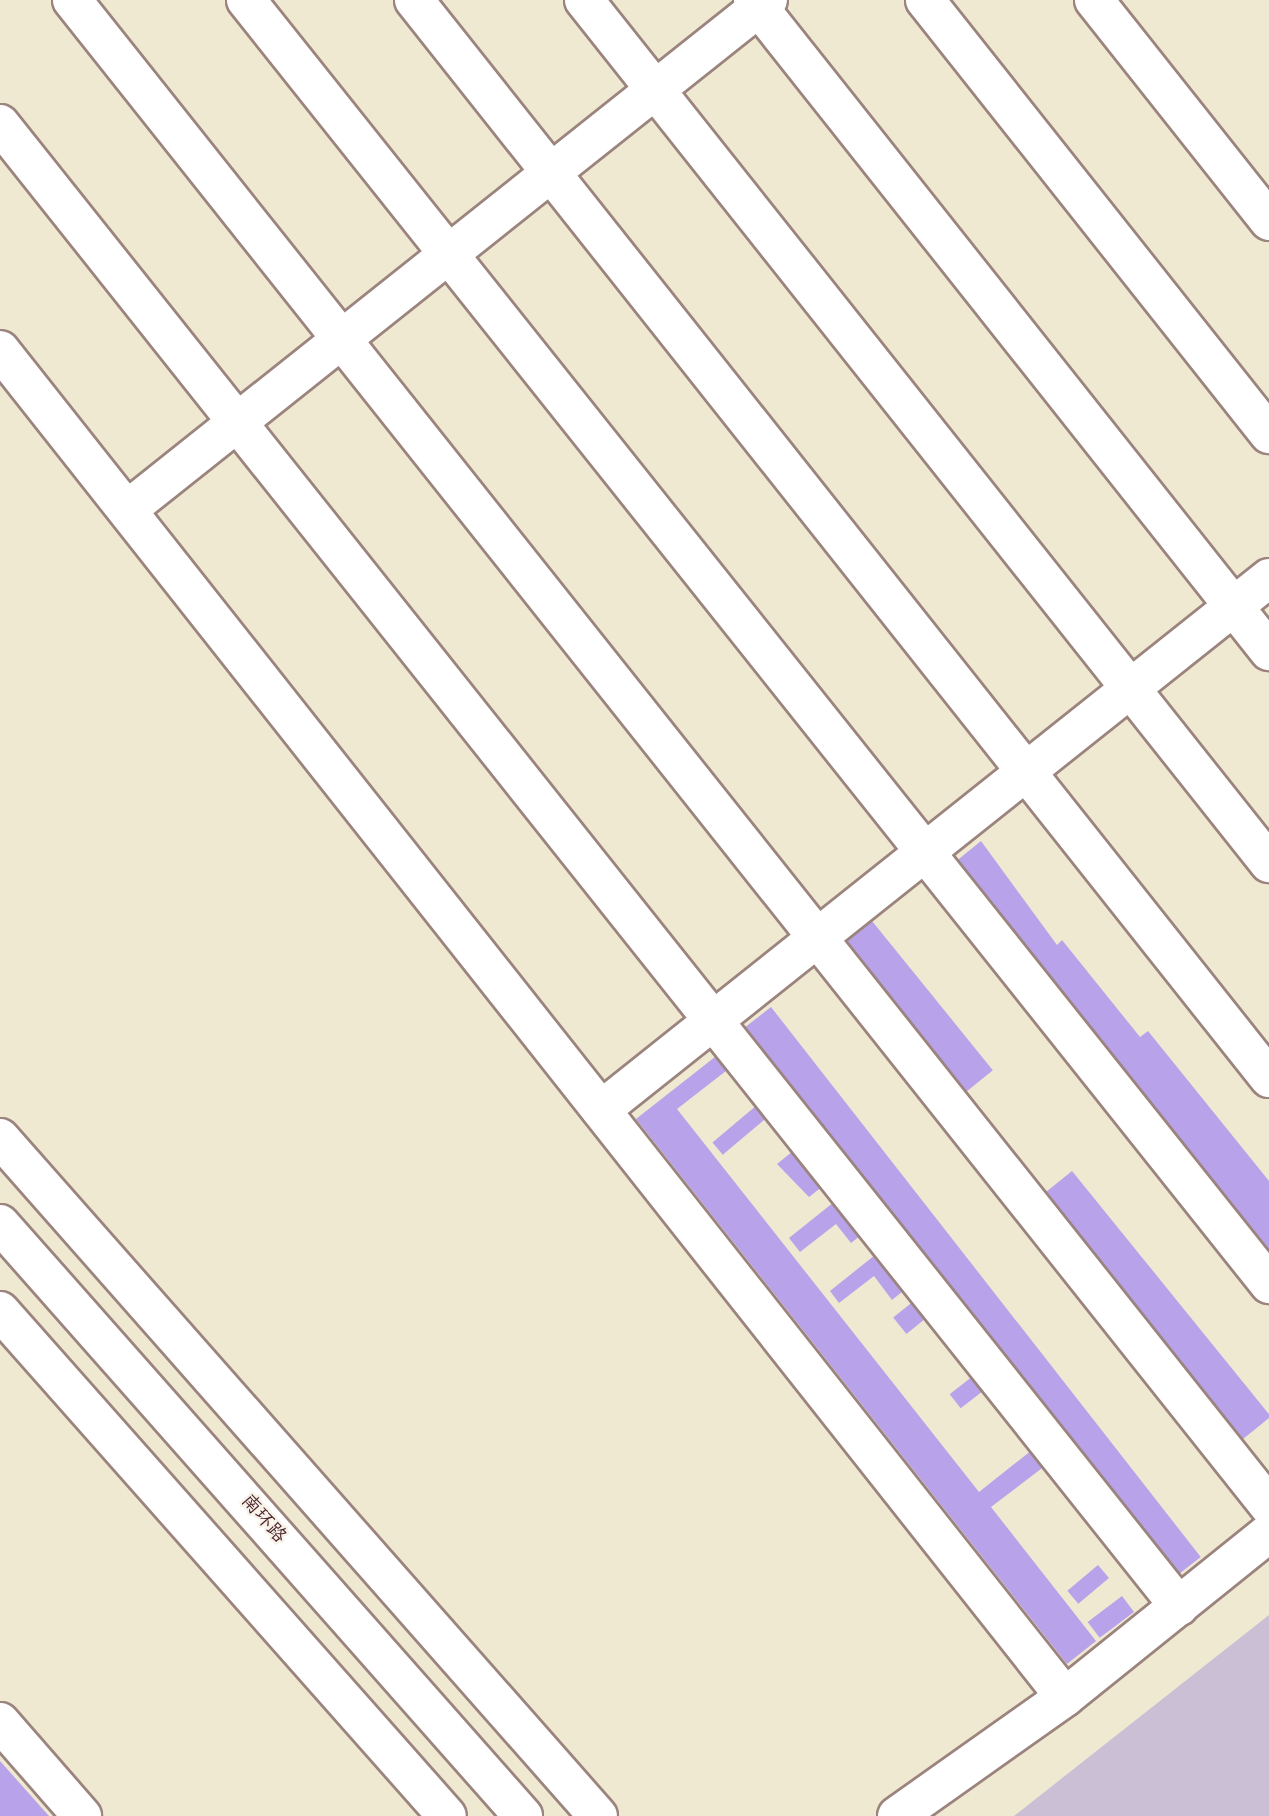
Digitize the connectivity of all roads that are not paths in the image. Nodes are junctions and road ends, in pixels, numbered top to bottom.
1 (72, 0) edge
2 (246, 0) edge
3 (414, 0) edge
4 (584, 0) edge
5 (925, 0) edge
6 (1094, 0) edge
7 (760, 2) edge
8 (655, 89) junction
9 (0, 124) edge
10 (551, 173) junction
11 (1269, 221) edge
12 (449, 254) junction
13 (342, 339) junction
14 (0, 350) edge
15 (237, 422) junction
16 (1269, 434) edge
17 (127, 510) junction
18 (1269, 578) edge
19 (1233, 606) junction
20 (1269, 651) edge
21 (1130, 688) junction
22 (1026, 771) junction
23 (925, 852) junction
24 (1269, 863) edge
25 (817, 937) junction
26 (713, 1020) junction
27 (1269, 1078) edge
28 (601, 1110) junction
29 (0, 1138) edge
30 (0, 1224) edge
31 (1269, 1284) edge
32 (0, 1311) edge
33 (1269, 1506) edge
34 (1269, 1534) edge
35 (1179, 1606) junction
36 (1065, 1697) junction
37 (0, 1722) edge
38 (82, 1816) edge
39 (447, 1816) edge
40 (523, 1816) edge
41 (598, 1816) edge
42 (897, 1816) edge

1 - 13 street
2 - 12 street
3 - 10 street
4 - 8 street
5 - 16 street
6 - 11 street
7 - 8 street
7 - 19 street
8 - 10 street
8 - 21 street
9 - 15 street
10 - 12 street
10 - 22 street
12 - 13 street
12 - 23 street
13 - 15 street
13 - 25 street
14 - 17 street
15 - 17 street
15 - 26 street
17 - 28 street
18 - 19 street
19 - 20 street
19 - 21 street
21 - 22 street
21 - 24 street
22 - 23 street
22 - 27 street
23 - 25 street
23 - 31 street
25 - 26 street
25 - 33 street
26 - 28 street
26 - 35 street
28 - 36 street
29 - 41 street
30 - 40 street, 南环路
32 - 39 street
34 - 35 street
35 - 36 street
36 - 42 street
37 - 38 street

